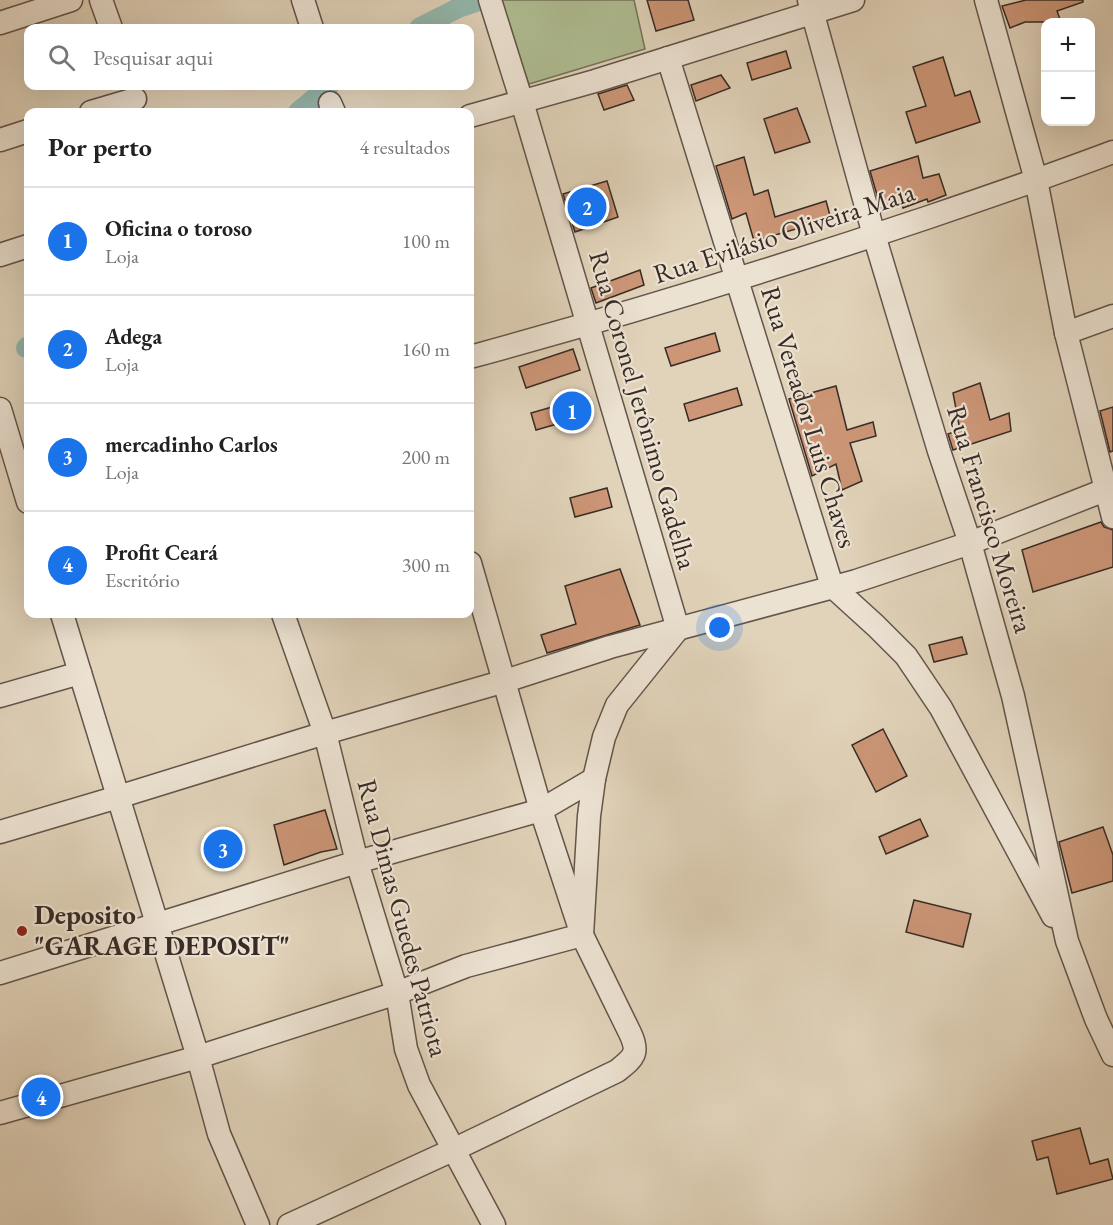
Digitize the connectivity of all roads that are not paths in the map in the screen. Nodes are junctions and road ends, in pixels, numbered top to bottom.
1 (71, 0) edge
2 (101, 0) edge
3 (303, 0) edge
4 (853, 0) edge
5 (986, 0) edge
6 (812, 6) edge
7 (492, 8) edge
8 (0, 23) edge
9 (110, 24) edge
10 (311, 24) edge
11 (668, 58) junction
12 (135, 99) edge
13 (522, 102) junction
14 (105, 108) edge
15 (474, 115) edge
16 (24, 132) edge
17 (0, 140) edge
18 (1113, 152) edge
19 (1036, 180) junction
20 (874, 235) junction
21 (24, 247) edge
22 (0, 255) edge
23 (737, 279) junction
24 (1113, 316) edge
25 (588, 325) junction
26 (1066, 333) junction
27 (474, 356) edge
28 (0, 409) edge
29 (24, 485) edge
30 (1105, 490) junction
31 (1113, 517) edge
32 (970, 543) junction
33 (474, 576) edge
34 (832, 586) junction
35 (63, 618) edge
36 (284, 618) edge
37 (678, 629) junction
38 (80, 674) junction
39 (505, 681) junction
40 (0, 696) edge
41 (325, 733) junction
42 (594, 779) junction
43 (118, 797) junction
44 (541, 810) junction
45 (0, 832) edge
46 (357, 862) junction
47 (158, 925) junction
48 (582, 935) junction
49 (1067, 941) junction
50 (0, 974) edge
51 (397, 993) junction
52 (1113, 1055) edge
53 (198, 1057) junction
54 (0, 1113) edge
55 (455, 1149) junction
56 (258, 1225) edge
57 (289, 1225) edge
58 (494, 1225) edge

1 - 8 street
2 - 9 street
3 - 10 street
4 - 6 street
5 - 19 street
6 - 11 street
6 - 20 street, Rua Francisco Moreira
7 - 13 street, Rua Coronel Jerônimo Gadelha
11 - 13 street
11 - 23 street, Rua Vereador Luis Chaves
12 - 14 street
13 - 15 street
13 - 25 street, Rua Coronel Jerônimo Gadelha
16 - 17 street
18 - 19 street, Rua Evilásio Oliveira Maia
19 - 20 street, Rua Evilásio Oliveira Maia
19 - 26 street
20 - 23 street, Rua Evilásio Oliveira Maia
20 - 32 street, Rua Francisco Moreira
21 - 22 street
23 - 25 street, Rua Evilásio Oliveira Maia
23 - 34 street, Rua Vereador Luis Chaves
24 - 26 street
25 - 27 street, Rua Evilásio Oliveira Maia
25 - 37 street, Rua Coronel Jerônimo Gadelha
26 - 30 street
28 - 29 street
30 - 31 street
30 - 32 street
32 - 34 street
32 - 49 street, Rua Francisco Moreira
33 - 39 street
34 - 37 street
34 - 49 street
35 - 38 street
36 - 41 street, Rua Dimas Guedes Patriota
37 - 39 street
37 - 42 street
38 - 40 street
38 - 43 street
39 - 41 street
39 - 44 street
41 - 43 street
41 - 46 street, Rua Dimas Guedes Patriota
42 - 44 street
42 - 48 street
43 - 45 street
43 - 47 street
44 - 46 street
44 - 48 street
46 - 47 street
46 - 51 street, Rua Dimas Guedes Patriota
47 - 50 street
47 - 53 street
48 - 51 street
48 - 55 street
49 - 52 street, Rua Francisco Moreira
51 - 53 street
51 - 55 street, Rua Dimas Guedes Patriota
53 - 54 street
53 - 56 street
55 - 57 street
55 - 58 street, Rua Dimas Guedes Patriota

